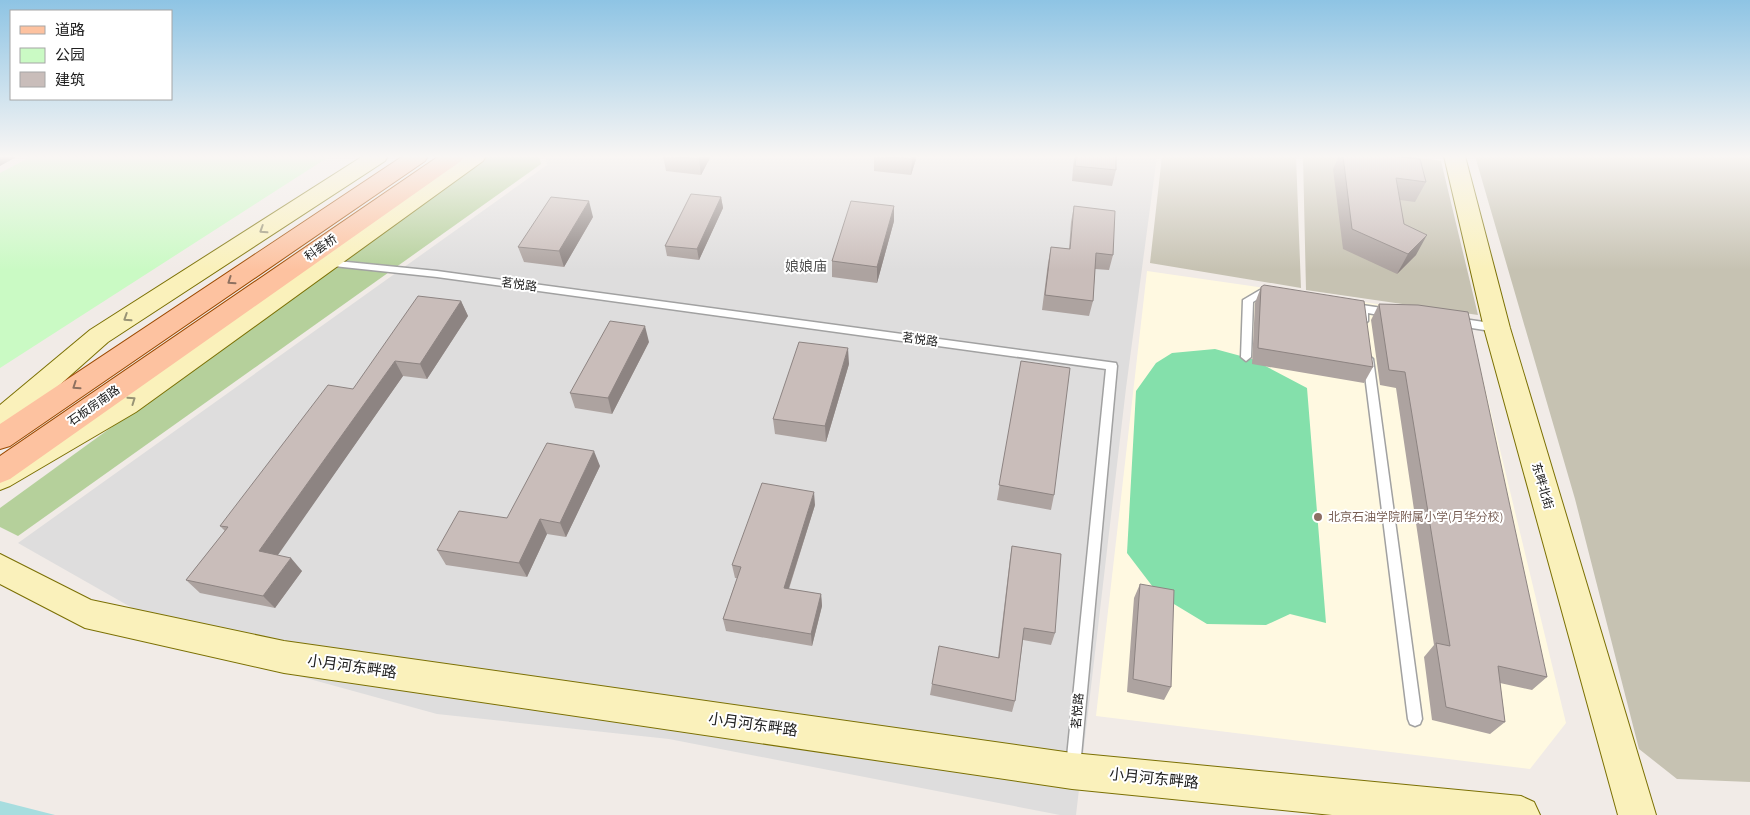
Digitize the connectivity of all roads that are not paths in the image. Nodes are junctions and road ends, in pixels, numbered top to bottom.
1 (318, 194) edge
2 (360, 194) edge
3 (398, 194) edge
4 (422, 194) edge
5 (1464, 194) edge
6 (325, 263) junction
7 (1290, 297) edge
8 (1400, 314) edge
9 (1449, 321) edge
10 (1497, 328) junction
11 (189, 340) joint
12 (1246, 357) dead end
13 (0, 421) edge
14 (0, 438) edge
15 (0, 471) edge
16 (0, 478) edge
17 (0, 568) edge
18 (1415, 719) dead end
19 (1072, 771) junction
20 (1521, 815) edge
21 (1636, 815) edge

1 -> 13 street
2 -> 14 main road, 科荟桥
3 - 11 main road, 科荟桥
4 - 6 street
5 - 10 street, 东畔北街
16 -> 6 street
6 - 19 lane, 茗悦路
7 - 12 lane
8 - 18 lane
9 - 10 lane
10 - 21 street, 东畔北街
11 - 15 main road, 石板房南路
17 - 19 street, 小月河东畔路
19 - 20 street, 小月河东畔路

